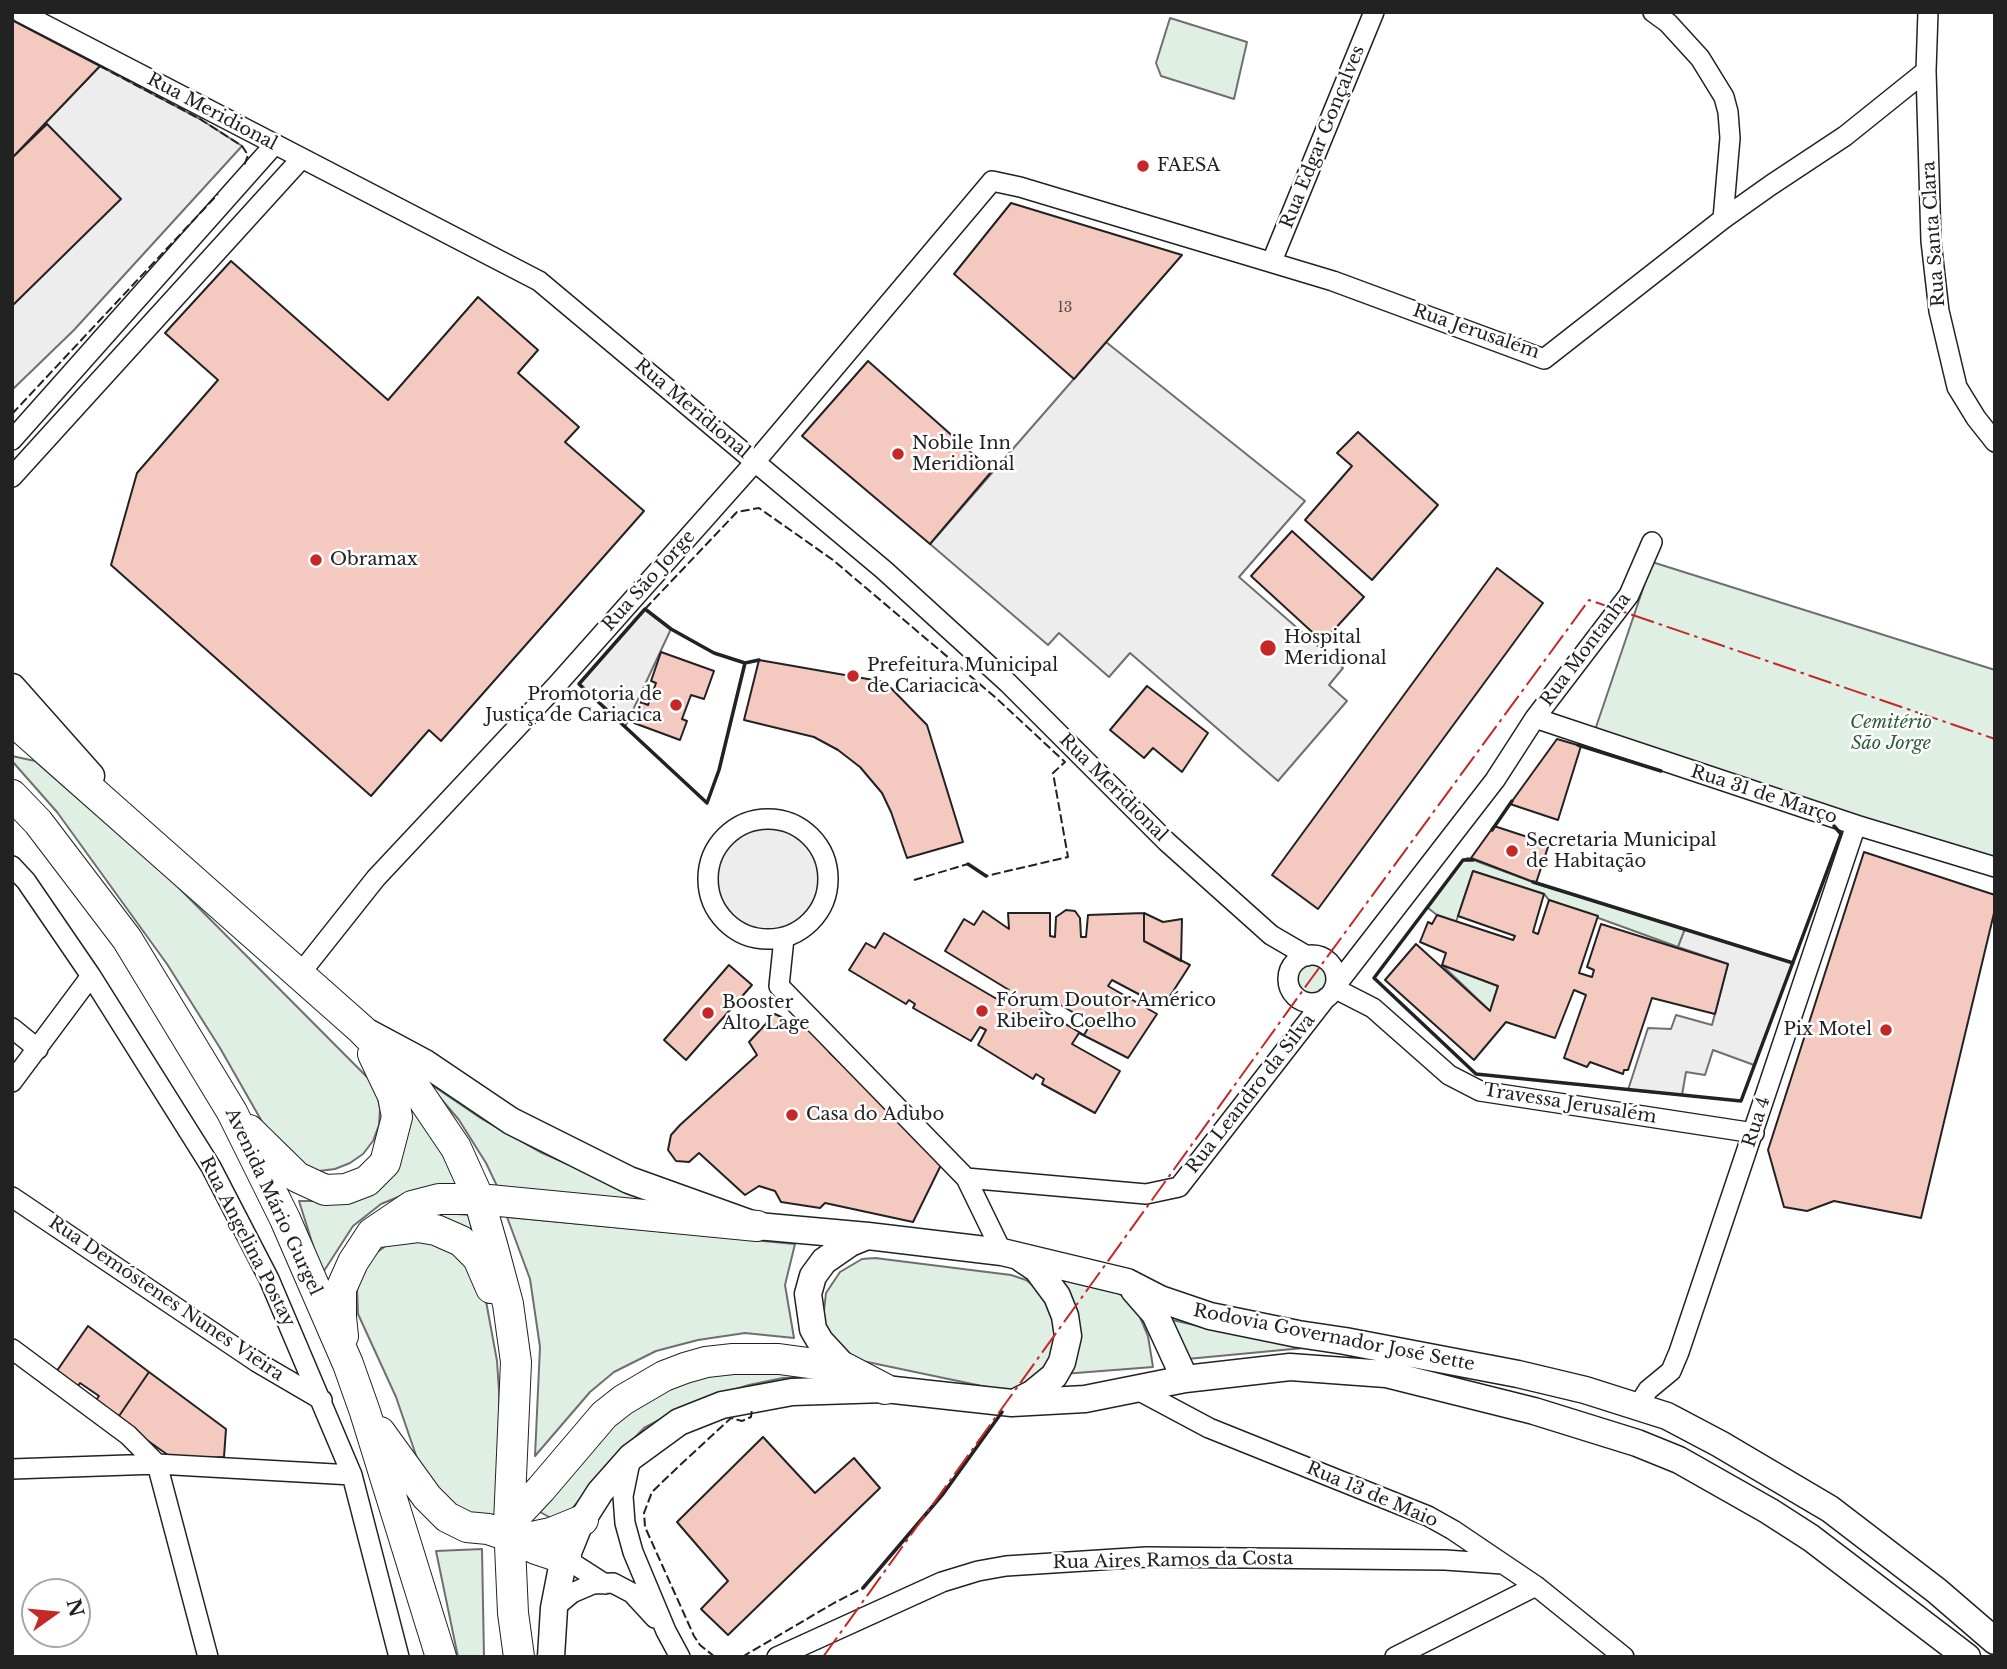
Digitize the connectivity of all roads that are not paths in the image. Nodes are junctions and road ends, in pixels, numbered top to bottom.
1 (20, 12) edge
2 (1374, 12) edge
3 (1653, 12) edge
4 (1928, 12) edge
5 (1926, 71) junction
6 (275, 144) junction
7 (301, 159) junction
8 (992, 181) joint
9 (1723, 219) junction
10 (1272, 261) junction
11 (12, 440) edge
12 (1995, 442) edge
13 (755, 461) junction
14 (12, 477) edge
15 (1652, 542) dead end
16 (12, 685) edge
17 (21, 713) edge
18 (1535, 718) junction
19 (12, 795) edge
20 (1856, 825) junction
21 (12, 866) edge
22 (1995, 867) edge
23 (1271, 935) junction
24 (784, 938) junction
25 (1307, 956) junction
26 (299, 975) junction
27 (91, 976) junction
28 (1289, 987) junction
29 (1330, 993) junction
30 (12, 1028) edge
31 (361, 1029) junction
32 (1300, 1033) junction
33 (38, 1049) junction
34 (12, 1082) edge
35 (232, 1112) junction
36 (1754, 1133) junction
37 (966, 1178) junction
38 (12, 1197) edge
39 (479, 1199) junction
40 (757, 1226) junction
41 (372, 1233) junction
42 (868, 1236) junction
43 (1002, 1252) junction
44 (1127, 1282) junction
45 (12, 1349) edge
46 (348, 1364) junction
47 (845, 1368) junction
48 (1185, 1379) junction
49 (885, 1389) junction
50 (1136, 1389) junction
51 (322, 1400) junction
52 (1012, 1403) junction
53 (515, 1405) junction
54 (1638, 1406) junction
55 (1534, 1411) junction
56 (365, 1412) junction
57 (631, 1457) junction
58 (156, 1464) junction
59 (12, 1469) edge
60 (352, 1475) junction
61 (583, 1520) junction
62 (509, 1529) junction
63 (566, 1559) junction
64 (1503, 1564) junction
65 (605, 1584) junction
66 (1536, 1586) junction
67 (555, 1608) junction
68 (666, 1632) junction
69 (1995, 1641) edge
70 (208, 1657) edge
71 (399, 1657) edge
72 (441, 1657) edge
73 (519, 1657) edge
74 (551, 1657) edge
75 (680, 1657) edge
76 (777, 1657) edge
77 (1395, 1657) edge
78 (1624, 1657) edge
79 (1967, 1657) edge

1 - 6 street, Rua Meridional
2 - 10 street, Rua Edgar Gonçalves
3 - 9 street
4 - 5 street, Rua Santa Clara
5 - 9 street, Rua Jerusalém
5 - 12 street, Rua Santa Clara
6 - 7 street, Rua Meridional
6 - 11 street
7 - 13 street, Rua Meridional
7 - 14 street
8 - 10 street, Rua Jerusalém
8 - 13 street, Rua São Jorge
9 - 10 street, Rua Jerusalém
13 - 23 street, Rua Meridional
13 - 26 street, Rua São Jorge
15 - 18 street, Rua Montanha
16 - 17 main road
17 - 26 main road
18 - 20 street, Rua 31 de Março
18 - 29 street, Rua Leandro da Silva
19 - 35 main road, Avenida Mário Gurgel
20 - 22 street, Rua 31 de Março
20 - 36 street, Rua 4
21 - 27 street, Rua Angelina Postay
23 - 25 street
23 - 28 street
24 - 24 street
24 - 37 street
25 - 28 street
25 - 29 street
26 - 31 main road
27 - 33 street
27 - 51 street, Rua Angelina Postay
28 - 29 street
28 - 32 street
29 - 32 street, Rua Leandro da Silva
29 - 36 street, Travessa Jerusalém
30 - 33 street
31 - 35 main road
31 - 39 main road
31 - 40 main road, Rodovia Governador José Sette
32 - 37 street, Rua Leandro da Silva
33 - 34 street
35 - 46 main road, Avenida Mário Gurgel
36 - 54 street, Rua 4
37 - 43 street
38 - 51 street, Rua Demóstenes Nunes Vieira
39 - 40 main road
39 - 41 main road
39 - 53 main road
40 - 42 main road, Rodovia Governador José Sette
41 - 46 main road
41 - 53 main road
42 - 43 main road, Rodovia Governador José Sette
42 - 47 main road
43 - 44 main road, Rodovia Governador José Sette
43 - 52 main road
44 - 48 main road
44 - 54 main road, Rodovia Governador José Sette
45 - 58 street
46 - 56 main road, Avenida Mário Gurgel
47 - 49 main road
47 - 62 main road
48 - 50 main road, Rodovia Governador José Sette
48 - 55 main road, Rodovia Governador José Sette
49 - 52 main road, Rodovia Governador José Sette
49 - 57 main road, Rodovia Governador José Sette
50 - 52 main road, Rodovia Governador José Sette
50 - 64 street, Rua 13 de Maio
51 - 60 street, Rua Angelina Postay
53 - 62 main road
54 - 55 main road
54 - 69 main road, Rodovia Governador José Sette
55 - 79 main road, Rodovia Governador José Sette
56 - 62 main road
56 - 72 main road, Avenida Mário Gurgel
57 - 61 main road, Rodovia Governador José Sette
57 - 68 street
58 - 59 street
58 - 60 street
58 - 70 street
60 - 71 street, Rua Angelina Postay
61 - 62 main road
61 - 63 main road, Rodovia Governador José Sette
62 - 63 main road
62 - 73 main road
63 - 65 street
63 - 67 main road, Rodovia Governador José Sette
64 - 66 street, Rua 13 de Maio
64 - 76 street, Rua Aires Ramos da Costa
65 - 67 street
65 - 68 street
66 - 77 street
66 - 78 street, Rua 13 de Maio
67 - 74 main road, Rodovia Governador José Sette
68 - 75 street

